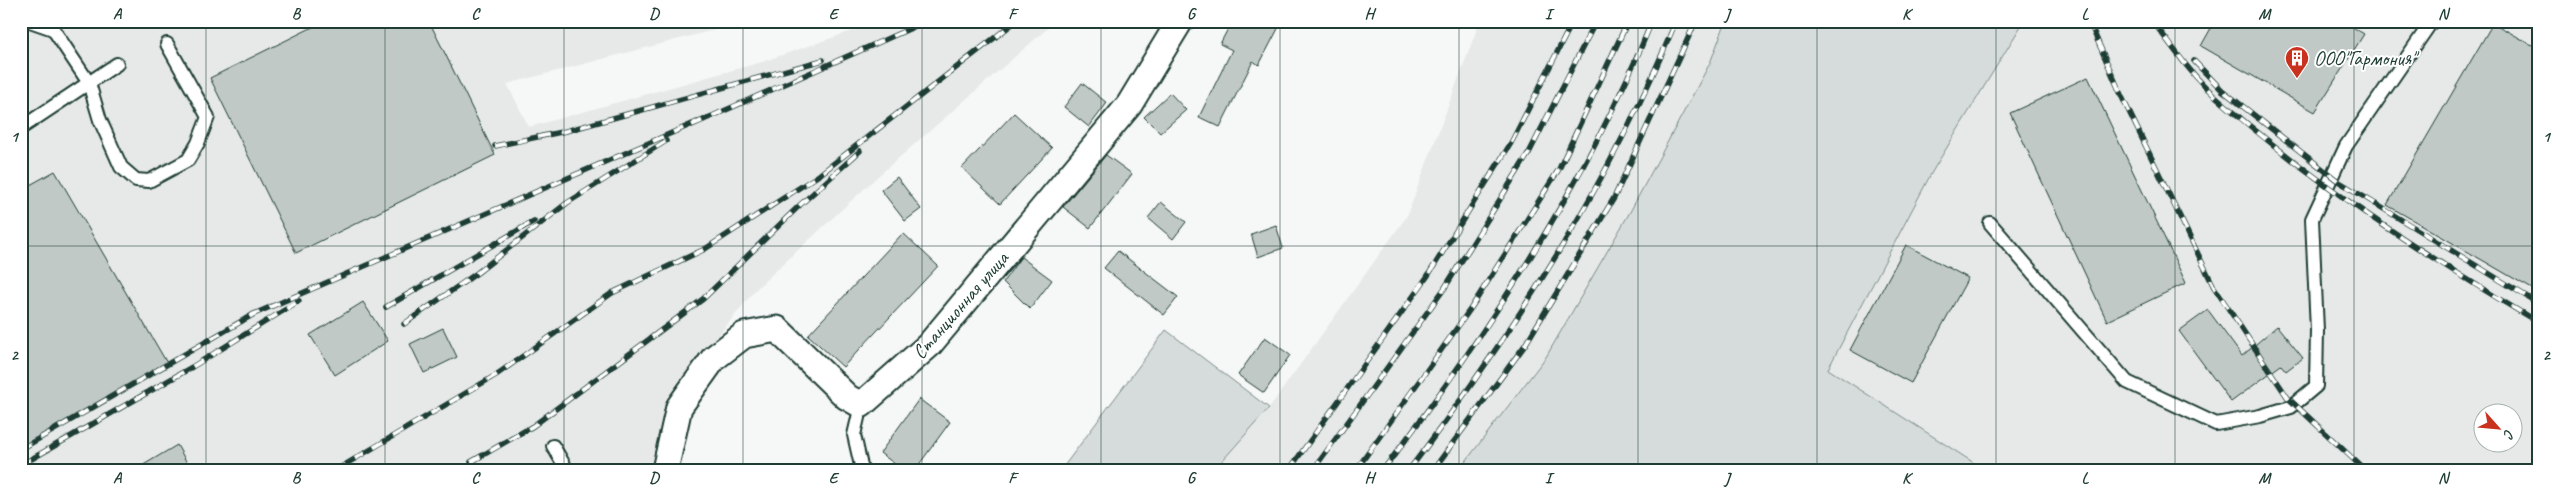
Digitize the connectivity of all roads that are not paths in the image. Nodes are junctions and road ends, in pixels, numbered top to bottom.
1 (29, 21) edge
2 (1180, 21) edge
3 (2432, 21) edge
4 (21, 24) edge
5 (167, 44) dead end
6 (117, 64) dead end
7 (89, 83) junction
8 (21, 128) edge
9 (1990, 223) dead end
10 (861, 405) junction
11 (553, 446) dead end
12 (567, 470) edge
13 (665, 470) edge
14 (862, 470) edge

1 - 4 lane
1 - 7 lane
2 - 10 street, Станционная улица
3 - 9 lane
5 - 7 lane
6 - 7 lane
7 - 8 lane
10 - 13 street
10 - 14 lane
11 - 12 lane

